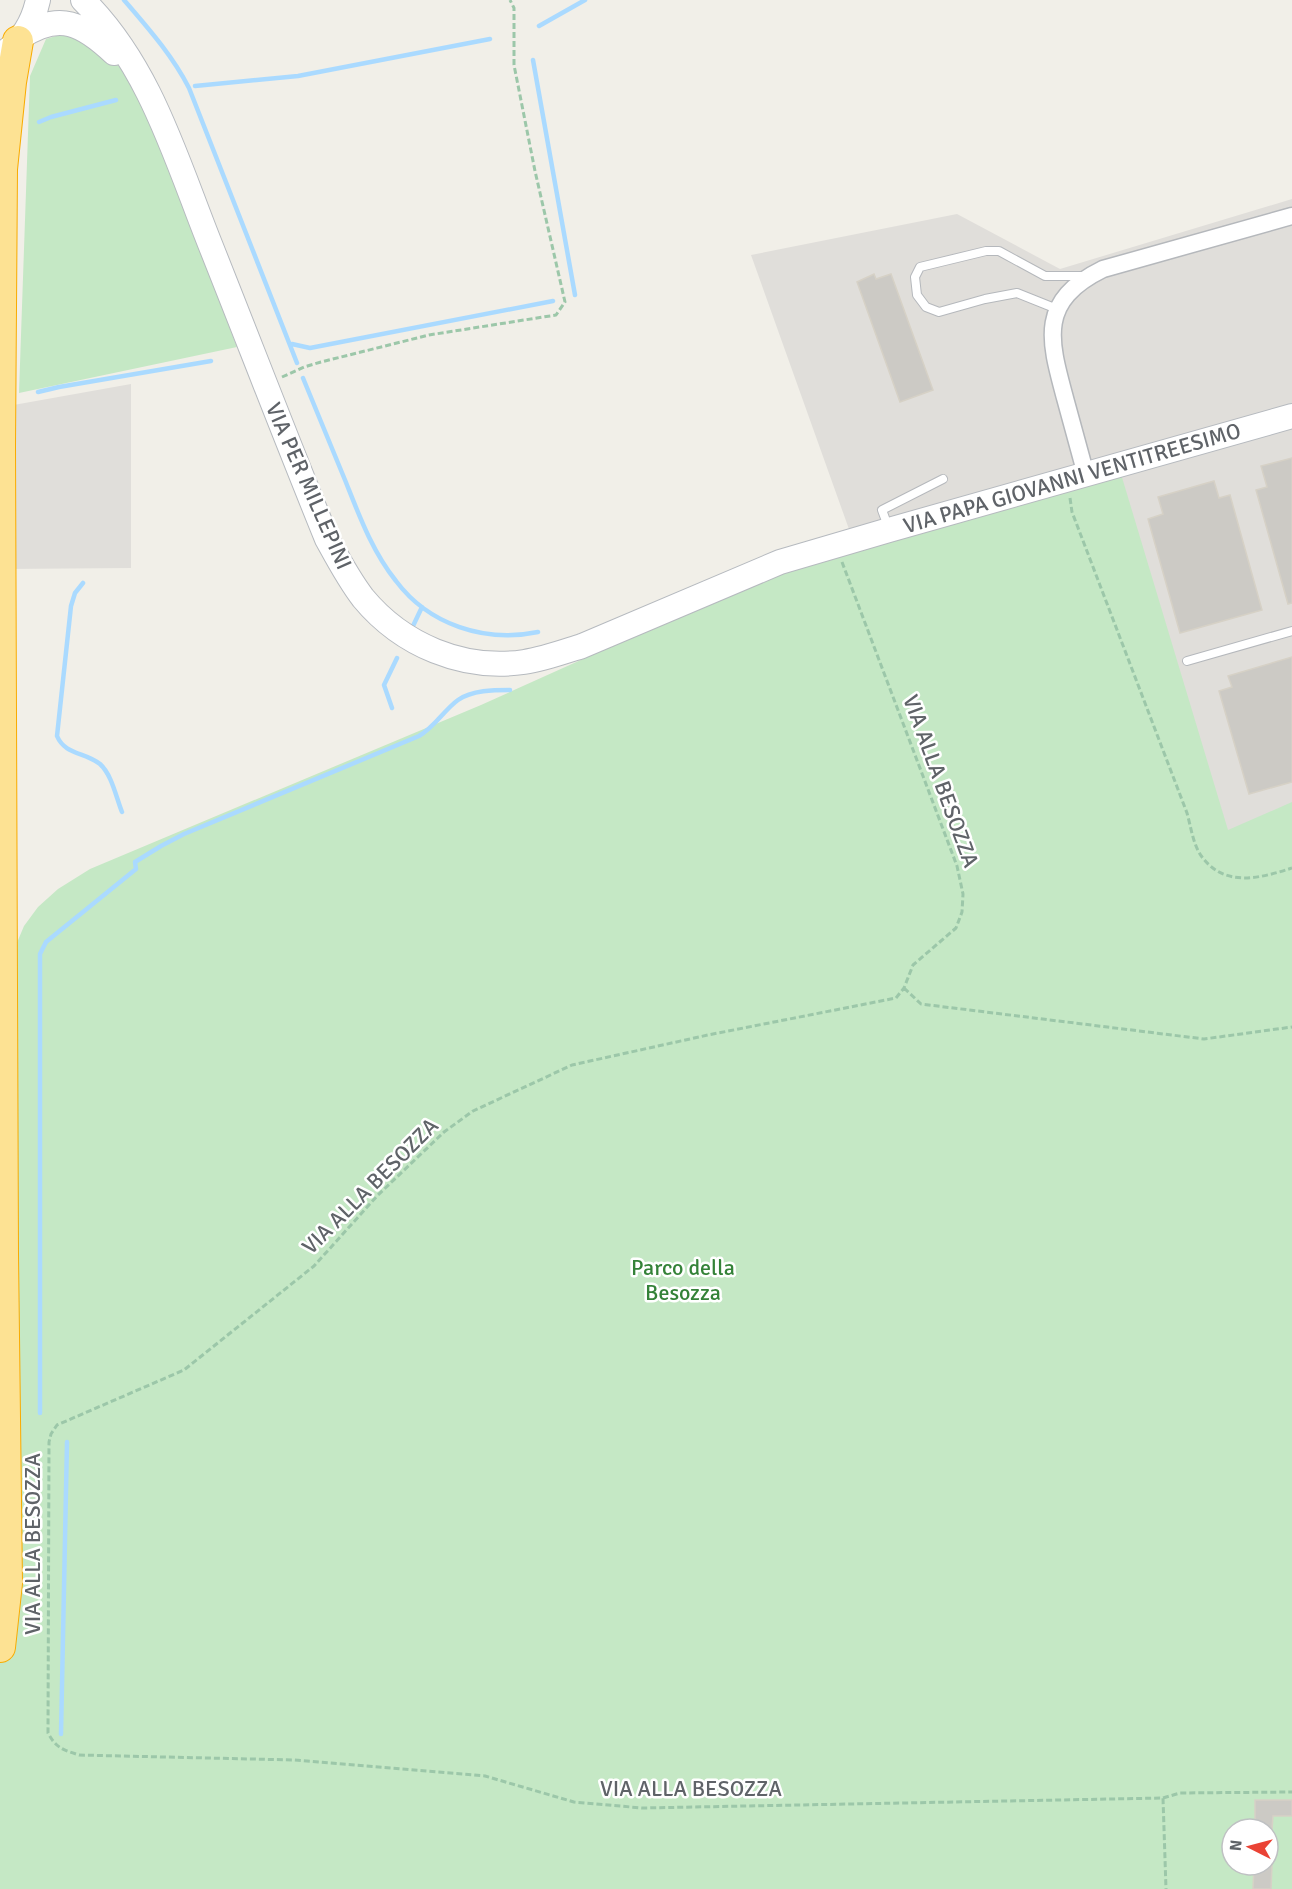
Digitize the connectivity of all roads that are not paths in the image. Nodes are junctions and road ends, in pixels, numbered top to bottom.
1 (38, 0) edge
2 (83, 0) edge
3 (13, 44) edge
4 (142, 78) junction
5 (1292, 216) edge
6 (1087, 276) junction
7 (1056, 309) junction
8 (1292, 416) edge
9 (1086, 475) junction
10 (943, 479) dead end
11 (889, 530) junction
12 (845, 544) joint
13 (1292, 631) edge
14 (1187, 661) dead end
15 (0, 1647) edge

1 - 3 street
2 - 4 street, VIA PER MILLEPINI
3 - 4 street, VIA PER MILLEPINI
3 - 15 highway
4 - 12 street, VIA PER MILLEPINI
5 - 6 street
6 - 7 street
6 - 7 lane
7 - 9 street
8 - 9 street, VIA PAPA GIOVANNI VENTITREESIMO
9 - 11 street, VIA PAPA GIOVANNI VENTITREESIMO
10 - 11 lane
11 - 12 street, VIA PAPA GIOVANNI VENTITREESIMO
13 - 14 lane

